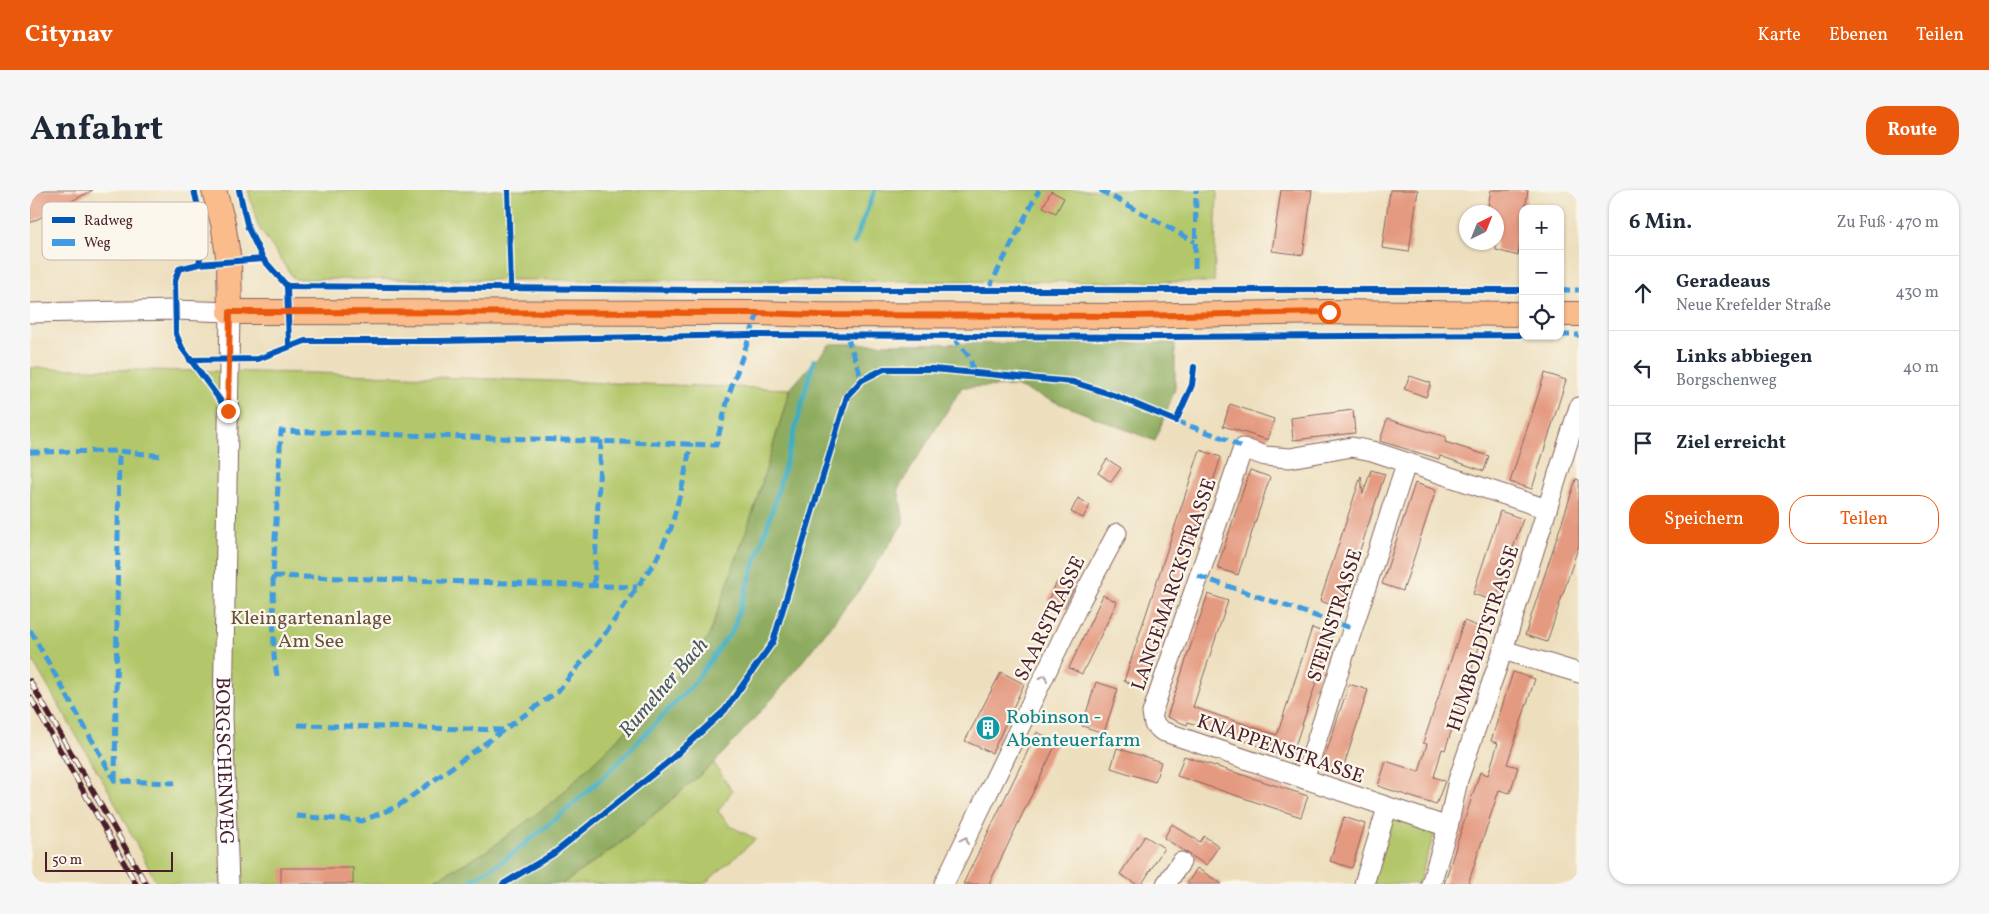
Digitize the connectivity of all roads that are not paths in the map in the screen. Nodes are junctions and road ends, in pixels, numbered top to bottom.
1 (214, 190) edge
2 (230, 312) junction
3 (30, 313) edge
4 (1519, 314) edge
5 (1564, 314) edge
6 (1579, 314) edge
7 (1579, 407) edge
8 (1406, 464) junction
9 (1547, 509) junction
10 (1117, 533) dead end
11 (1503, 650) junction
12 (1579, 674) edge
13 (1162, 732) joint
14 (1304, 780) junction
15 (1387, 808) junction
16 (1448, 827) junction
17 (1181, 862) dead end
18 (229, 884) edge
19 (944, 884) edge
20 (1166, 884) edge
21 (1364, 884) edge
22 (1431, 884) edge

1 - 2 main road, BORGSCHENWEG
2 - 3 street
2 - 4 main road
2 - 18 street, BORGSCHENWEG
5 - 6 main road
7 - 9 street, HUMBOLDTSTRASSE
8 - 9 street
8 - 13 street, LANGEMARCKSTRASSE
8 - 14 street, STEINSTRASSE
9 - 11 street, HUMBOLDTSTRASSE
19 -> 10 street, SAARSTRASSE
11 - 12 street
11 - 16 street, HUMBOLDTSTRASSE
13 - 14 street, KNAPPENSTRASSE
14 - 15 street, KNAPPENSTRASSE
15 - 16 street, KNAPPENSTRASSE
15 - 21 street
16 - 22 street, HUMBOLDTSTRASSE
17 - 20 street

